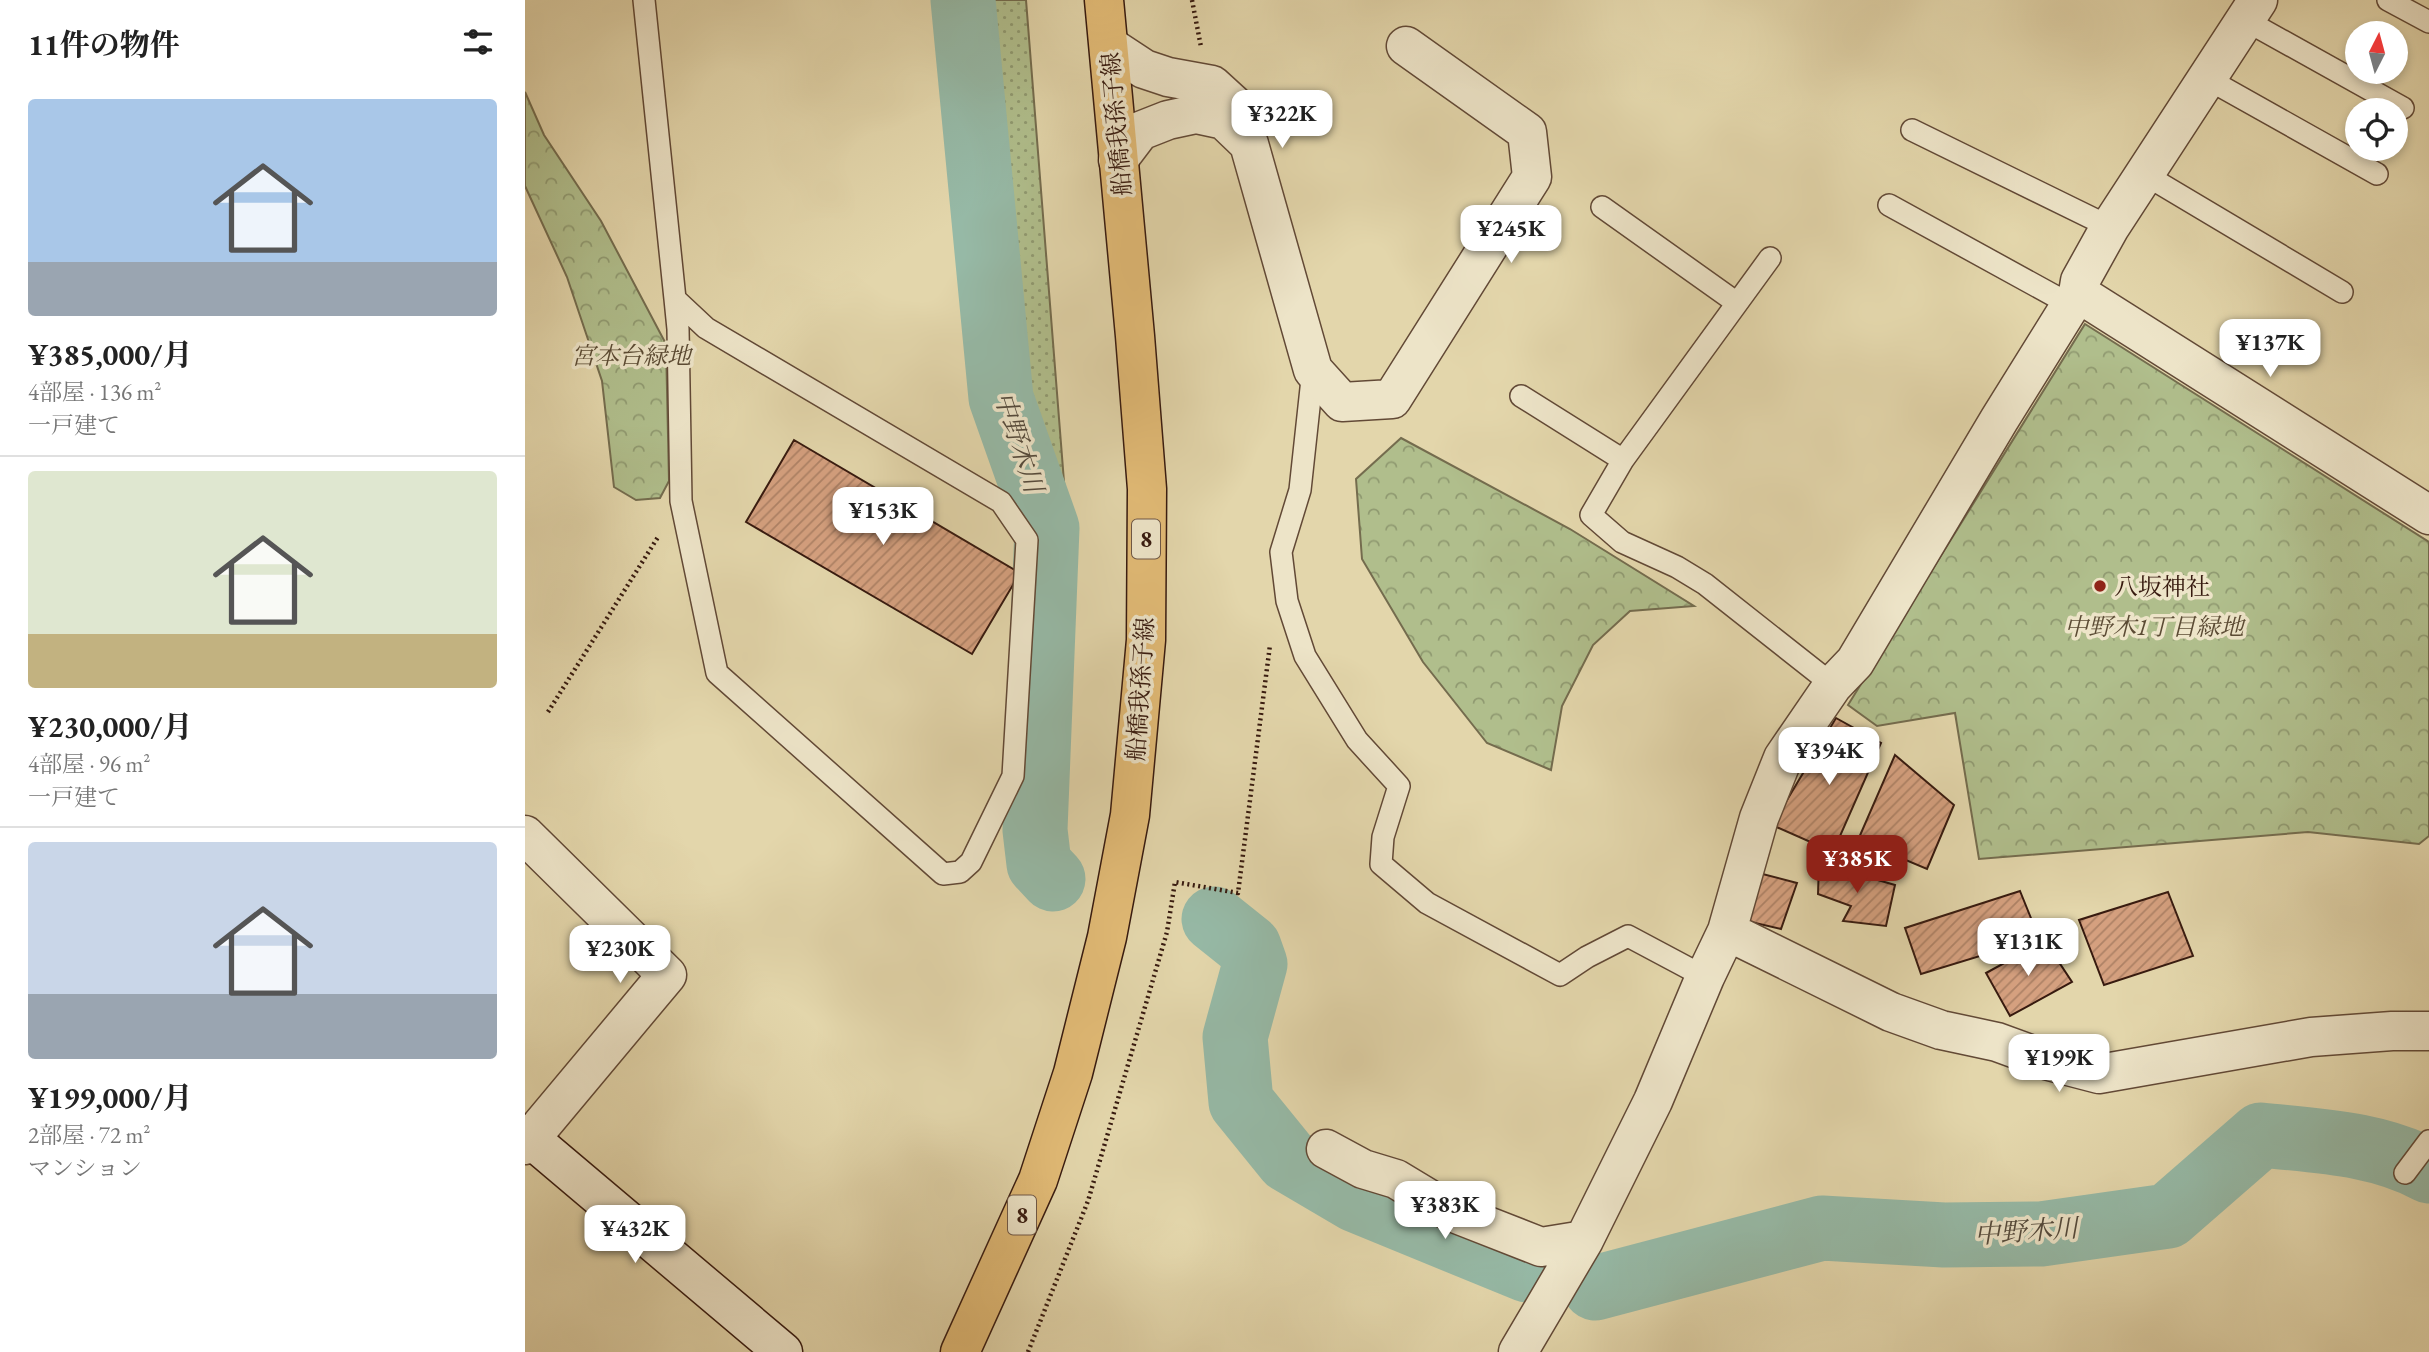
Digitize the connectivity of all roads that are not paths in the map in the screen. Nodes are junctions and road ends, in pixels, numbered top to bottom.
1 (644, 0) edge
2 (1104, 0) edge
3 (2388, 0) edge
4 (2251, 10) edge
5 (2429, 22) edge
6 (1109, 46) junction
7 (1406, 46) dead end
8 (2206, 78) junction
9 (2387, 98) edge
10 (1912, 130) dead end
11 (1249, 144) junction
12 (1118, 160) junction
13 (2144, 174) junction
14 (2377, 174) dead end
15 (1889, 205) dead end
16 (1602, 207) dead end
17 (2110, 227) junction
18 (1770, 258) dead end
19 (2342, 292) dead end
20 (674, 299) junction
21 (2074, 299) junction
22 (1737, 303) junction
23 (1313, 370) junction
24 (1521, 396) dead end
25 (1623, 460) junction
26 (2429, 515) edge
27 (1833, 685) junction
28 (525, 835) edge
29 (1727, 931) junction
30 (1705, 977) junction
31 (2429, 1031) edge
32 (527, 1139) edge
33 (2425, 1146) edge
34 (1326, 1149) dead end
35 (2405, 1173) dead end
36 (1584, 1240) junction
37 (783, 1352) edge
38 (960, 1352) edge
39 (1518, 1352) edge

1 - 20 lane
2 - 6 main road, 船橋我孫子線 / 8
3 - 5 lane
4 - 8 street
4 - 9 lane
6 - 11 street
6 - 12 main road, 船橋我孫子線 / 8
7 - 23 street
8 - 13 street
8 - 14 lane
10 - 17 lane
11 - 12 street
11 - 23 street
12 - 38 main road, 船橋我孫子線 / 8
13 - 17 street
13 - 19 lane
15 - 21 lane
16 - 22 lane
17 - 21 street
18 - 22 lane
20 - 20 lane
21 - 26 street
21 - 27 street
22 - 25 lane
23 - 30 lane
24 - 25 lane
25 - 27 lane
27 - 29 street
28 - 32 street
29 - 30 street
29 - 31 street
30 - 36 street
32 - 37 street
33 - 35 lane
34 - 36 street
36 - 39 street

